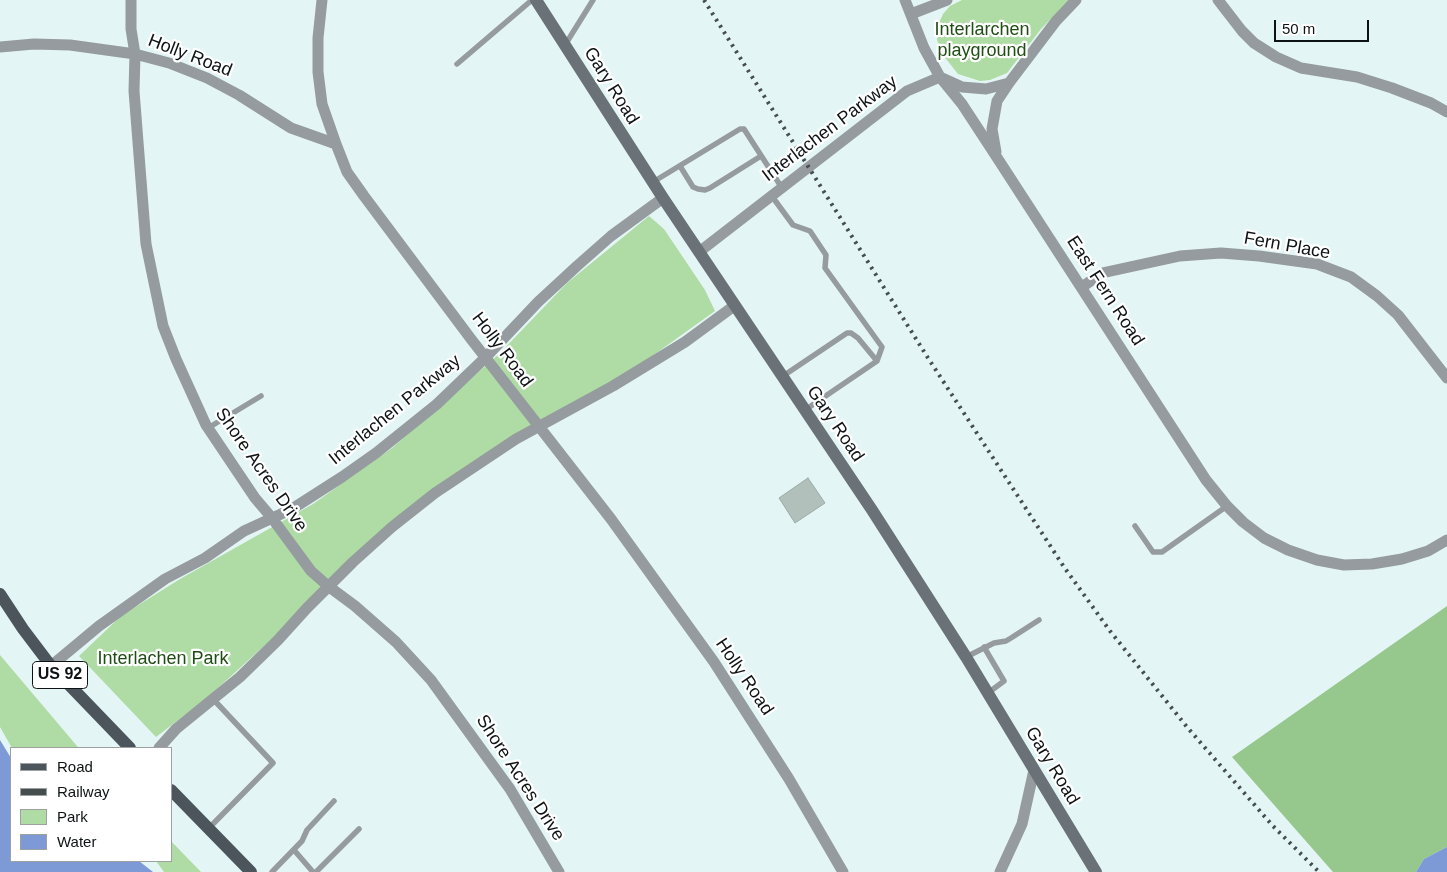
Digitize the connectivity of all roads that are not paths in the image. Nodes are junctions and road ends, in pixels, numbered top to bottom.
1 (131, 0) edge
2 (322, 0) edge
3 (534, 0) edge
4 (593, 0) edge
5 (905, 0) edge
6 (947, 0) edge
7 (1076, 0) edge
8 (1218, 0) edge
9 (911, 14) junction
10 (565, 46) junction
11 (0, 47) edge
12 (135, 54) junction
13 (457, 64) dead end
14 (940, 77) junction
15 (1009, 82) junction
16 (1447, 112) edge
17 (336, 144) junction
18 (761, 156) junction
19 (996, 156) junction
20 (680, 166) junction
21 (653, 183) junction
22 (782, 188) junction
23 (771, 195) junction
24 (663, 198) junction
25 (699, 252) junction
26 (1082, 287) junction
27 (734, 306) junction
28 (486, 357) junction
29 (878, 361) junction
30 (782, 377) junction
31 (1447, 378) edge
32 (261, 396) dead end
33 (805, 410) junction
34 (539, 426) junction
35 (208, 428) junction
36 (1227, 506) junction
37 (272, 518) junction
38 (1135, 526) dead end
39 (1447, 540) edge
40 (328, 586) junction
41 (0, 594) edge
42 (1039, 620) dead end
43 (984, 647) junction
44 (966, 657) junction
45 (51, 666) junction
46 (988, 693) junction
47 (213, 699) junction
48 (129, 747) edge
49 (160, 747) edge
50 (1034, 770) junction
51 (172, 791) edge
52 (334, 801) dead end
53 (209, 828) junction
54 (359, 829) dead end
55 (294, 850) junction
56 (251, 872) edge
57 (272, 872) edge
58 (315, 872) edge
59 (559, 872) edge
60 (843, 872) edge
61 (1000, 872) edge
62 (1096, 872) edge

1 - 12 street, Shore Acres Drive
2 - 17 street
3 - 10 main road, Gary Road
3 - 13 lane
4 - 10 lane
5 - 9 street, East Fern Road
6 - 9 street
7 - 15 street
8 - 16 street
9 - 14 street, East Fern Road
10 - 21 main road, Gary Road
11 - 12 street, Holly Road
12 - 17 street, Holly Road
12 - 35 street, Shore Acres Drive
14 - 15 street
14 - 19 street, East Fern Road
14 - 22 street, Interlachen Parkway
15 - 19 street
17 - 28 street, Holly Road
18 - 20 lane
18 - 20 lane
18 - 22 lane
19 - 26 street, East Fern Road
20 - 21 lane
21 - 24 main road, Gary Road
22 - 23 street, Interlachen Parkway
23 - 25 street, Interlachen Parkway
23 - 29 lane
24 - 25 main road, Gary Road
24 - 28 street, Interlachen Parkway
25 - 27 main road, Gary Road
26 - 31 street, Fern Place
26 - 36 street, East Fern Road
27 - 30 main road, Gary Road
27 - 34 street
28 - 34 street, Holly Road
28 - 37 street, Interlachen Parkway
29 - 30 lane
29 - 33 lane
30 - 33 main road, Gary Road
32 - 35 lane
33 - 44 main road, Gary Road
34 - 40 street
34 - 60 street, Holly Road
35 - 37 street, Shore Acres Drive
36 - 38 lane
36 - 39 street, East Fern Road
37 - 40 street, Shore Acres Drive
37 - 45 street, Interlachen Parkway
40 - 47 street
40 - 59 street, Shore Acres Drive
41 - 45 main road, US 92
42 - 43 lane
43 - 44 lane
43 - 46 lane
44 - 46 main road, Gary Road
45 - 48 main road, US 92
46 - 50 main road, Gary Road
47 - 49 street
47 - 53 lane
50 - 61 street
50 - 62 main road, Gary Road
51 - 53 main road
52 - 55 lane
53 - 56 main road
54 - 58 lane
55 - 57 lane
55 - 58 lane

